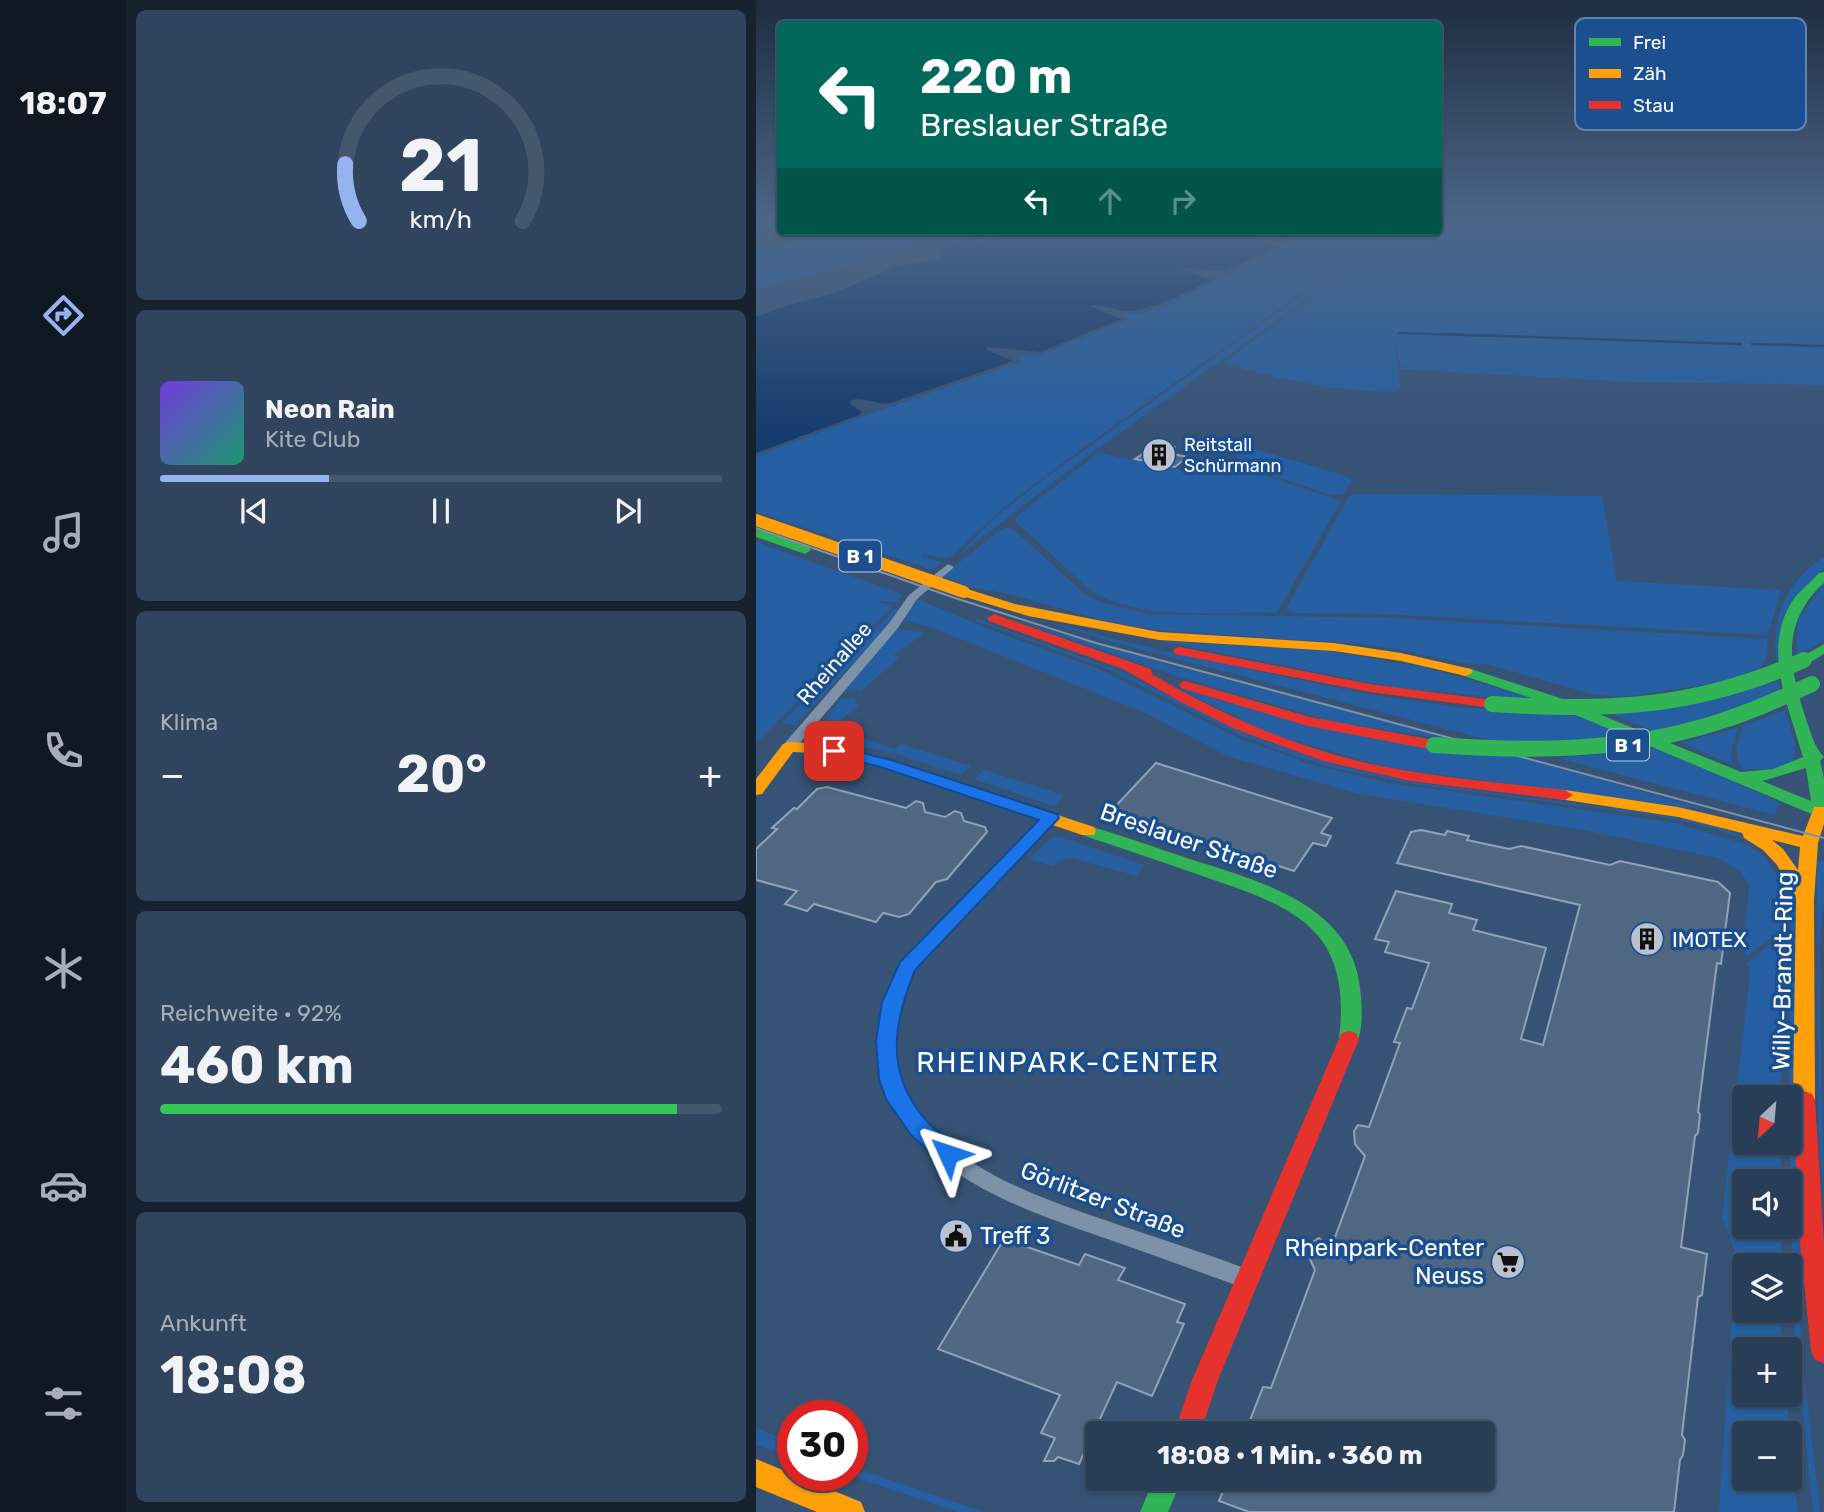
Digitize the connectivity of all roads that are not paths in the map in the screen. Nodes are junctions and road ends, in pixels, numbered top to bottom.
1 (756, 520) edge
2 (756, 533) edge
3 (948, 567) dead end
4 (1824, 576) edge
5 (1012, 607) junction
6 (1824, 648) edge
7 (1129, 667) junction
8 (1818, 680) edge
9 (789, 747) junction
10 (1816, 757) junction
11 (1726, 773) junction
12 (756, 790) edge
13 (1823, 814) edge
14 (1051, 818) junction
15 (1716, 820) junction
16 (1817, 839) edge
17 (1805, 900) junction
18 (1247, 1279) junction
19 (1824, 1351) edge
20 (1191, 1421) edge
21 (756, 1473) edge
22 (1163, 1491) edge
23 (851, 1512) edge
24 (1154, 1512) edge

1 - 5 main road, B 1, bridge
2 - 7 main road, B 1
3 - 9 street, Rheinallee
4 - 10 main road, Willy-Brandt-Ring
5 - 6 main road, B 1, bridge
5 - 11 main road
7 - 8 main road, B 1, bridge
7 - 15 main road
9 - 12 main road, Rheinallee
9 - 14 main road, Breslauer Straße
10 - 11 main road
10 - 13 main road, Willy-Brandt-Ring
11 - 13 main road
13 - 16 main road, Willy-Brandt-Ring
14 - 18 main road, Breslauer Straße
14 - 18 street, Görlitzer Straße
15 - 16 main road
15 - 17 main road
16 - 17 main road, Willy-Brandt-Ring
17 - 19 main road, Willy-Brandt-Ring
18 - 20 main road, Breslauer Straße
21 - 23 main road
22 - 24 main road

